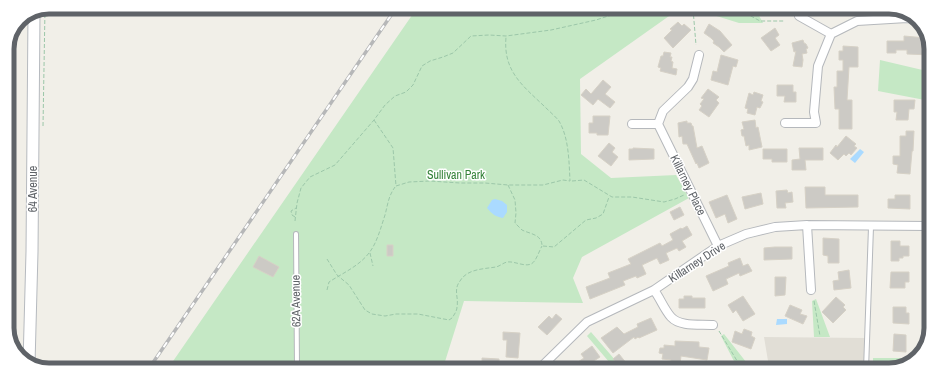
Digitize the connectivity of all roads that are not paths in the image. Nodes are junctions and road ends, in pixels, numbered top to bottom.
1 (798, 16) dead end
2 (34, 18) edge
3 (904, 18) edge
4 (831, 34) junction
5 (699, 55) dead end
6 (785, 123) dead end
7 (632, 124) dead end
8 (658, 124) junction
9 (807, 225) junction
10 (871, 226) junction
11 (924, 226) edge
12 (296, 234) dead end
13 (718, 246) junction
14 (654, 290) junction
15 (811, 290) dead end
16 (716, 328) road end
17 (29, 357) edge
18 (297, 363) edge
19 (545, 363) edge
20 (866, 363) edge

1 - 4 street
2 - 17 main road, 64 Avenue
3 - 4 street
4 - 6 street
5 - 8 street
7 - 8 street
8 - 13 street, Killarney Place
9 - 10 street, Killarney Drive
9 - 13 street, Killarney Drive
9 - 15 street
10 - 11 street, Killarney Drive
10 - 20 lane
12 - 18 lane, 62A Avenue
13 - 14 street, Killarney Drive
14 - 16 street
14 - 19 street, Killarney Drive

